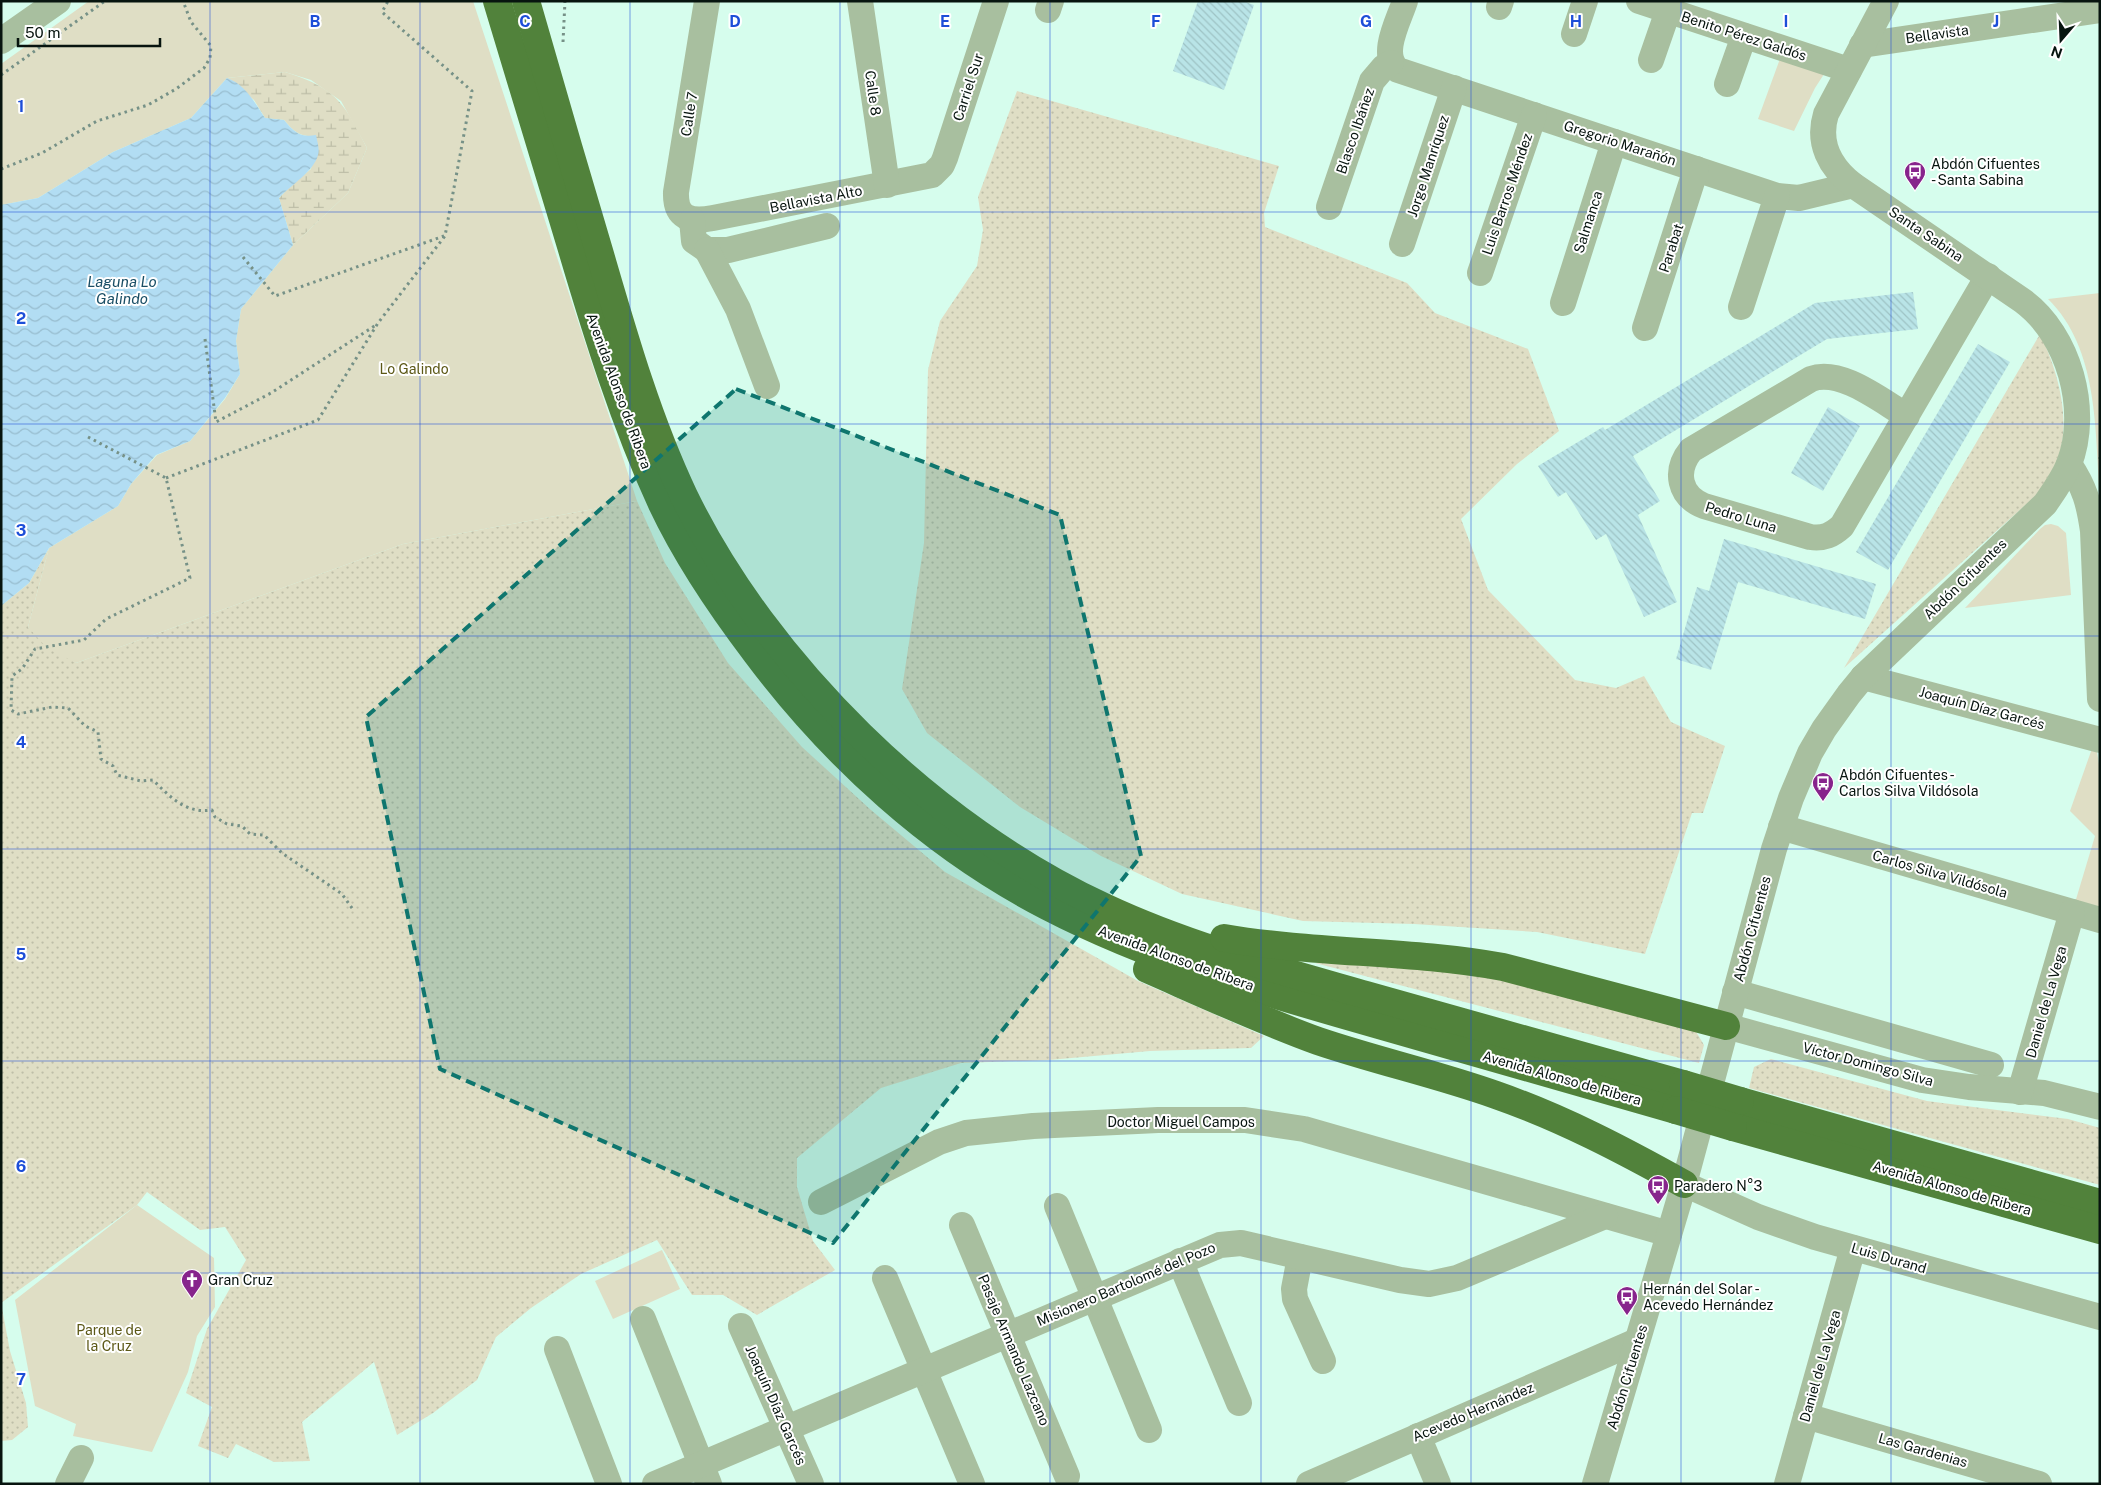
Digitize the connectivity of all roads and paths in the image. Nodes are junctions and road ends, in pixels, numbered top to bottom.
1 (58, 1) edge
2 (105, 1) edge
3 (183, 1) edge
4 (388, 1) edge
5 (497, 1) edge
6 (526, 1) edge
7 (706, 1) edge
8 (860, 1) edge
9 (996, 1) edge
10 (1405, 1) edge
11 (1584, 1) edge
12 (1639, 1) edge
13 (1886, 1) edge
14 (2100, 10) edge
15 (1668, 11) junction
16 (1574, 34) dead end
17 (1744, 36) junction
18 (1, 42) edge
19 (1862, 45) junction
20 (1651, 60) dead end
21 (1391, 63) junction
22 (1849, 70) junction
23 (1, 75) edge
24 (1727, 84) dead end
25 (1454, 88) junction
26 (1534, 115) junction
27 (1614, 142) junction
28 (1, 169) edge
29 (1696, 169) junction
30 (938, 170) joint
31 (887, 185) junction
32 (1853, 185) junction
33 (1777, 196) junction
34 (1329, 207) dead end
35 (692, 220) junction
36 (827, 226) dead end
37 (445, 236) junction
38 (1402, 244) dead end
39 (707, 250) junction
40 (243, 257) dead end
41 (1480, 273) dead end
42 (1988, 276) junction
43 (1562, 303) dead end
44 (1741, 307) dead end
45 (378, 324) junction
46 (1645, 328) dead end
47 (204, 339) dead end
48 (767, 386) dead end
49 (1907, 416) junction
50 (88, 437) dead end
51 (2069, 464) junction
52 (166, 478) junction
53 (1863, 677) junction
54 (2100, 699) edge
55 (2100, 740) edge
56 (1781, 827) junction
57 (1044, 905) junction
58 (354, 911) dead end
59 (2072, 912) junction
60 (2100, 920) edge
61 (1143, 924) junction
62 (1735, 992) junction
63 (1726, 1026) junction
64 (1991, 1065) dead end
65 (2020, 1092) junction
66 (1679, 1097) junction
67 (2100, 1107) edge
68 (1736, 1114) junction
69 (1684, 1184) junction
70 (821, 1202) dead end
71 (2100, 1203) edge
72 (1057, 1206) dead end
73 (1605, 1216) junction
74 (962, 1224) dead end
75 (2100, 1230) edge
76 (1669, 1234) junction
77 (1854, 1248) junction
78 (1300, 1257) junction
79 (1180, 1261) junction
80 (885, 1278) dead end
81 (1094, 1297) junction
82 (2100, 1317) edge
83 (643, 1319) dead end
84 (741, 1326) dead end
85 (1008, 1334) junction
86 (1637, 1341) junction
87 (557, 1349) dead end
88 (1323, 1361) dead end
89 (925, 1370) junction
90 (1240, 1403) dead end
91 (1806, 1416) junction
92 (787, 1428) junction
93 (1149, 1430) dead end
94 (1418, 1436) junction
95 (80, 1458) dead end
96 (705, 1474) edge
97 (1967, 1474) edge
98 (1067, 1476) dead end
99 (68, 1484) edge
100 (609, 1484) edge
101 (655, 1484) edge
102 (811, 1484) edge
103 (972, 1484) edge
104 (1309, 1484) edge
105 (1438, 1484) edge
106 (1595, 1484) edge
107 (1787, 1484) edge
108 (2039, 1484) edge

1 - 18 street
2 - 23 path
3 - 28 path
4 - 37 path
5 - 57 highway, Avenida Alonso de Ribera
6 - 61 highway, Avenida Alonso de Ribera
7 - 35 street, Calle 7
8 - 31 street, Calle 8
9 - 30 street, Carriel Sur
10 - 21 street
11 - 16 street
12 - 15 street, Benito Pérez Galdós
13 - 19 street, Santa Sabina
14 - 19 street, Bellavista
15 - 17 street, Benito Pérez Galdós
15 - 20 street
17 - 22 street, Benito Pérez Galdós
17 - 24 street
19 - 22 street, Santa Sabina
21 - 25 street, Gregorio Marañón
21 - 34 street, Blasco Ibáñez
22 - 32 street, Santa Sabina
25 - 26 street, Gregorio Marañón
25 - 38 street, Jorge Manríquez
26 - 27 street, Gregorio Marañón
26 - 41 street, Luis Barros Méndez
27 - 29 street, Gregorio Marañón
27 - 43 street, Salmanca
29 - 33 street, Gregorio Marañón
29 - 46 street, Parabat
30 - 31 street, Bellavista Alto
31 - 35 street, Bellavista Alto
32 - 33 street, Gregorio Marañón
32 - 42 street, Santa Sabina
33 - 44 street
35 - 39 street
36 - 39 street
37 - 40 path
37 - 45 path
39 - 48 street
42 - 49 street, Pedro Luna
42 - 51 street, Santa Sabina
45 - 47 path
45 - 52 path
49 - 49 street, Pedro Luna
50 - 52 path
51 - 53 street, Abdón Cifuentes
51 - 54 street
52 - 58 path
53 - 55 street, Joaquín Díaz Garcés
53 - 56 street, Abdón Cifuentes
56 - 59 street, Carlos Silva Vildósola
56 - 62 street, Abdón Cifuentes
57 - 66 highway, Avenida Alonso de Ribera
57 - 69 highway
59 - 60 street, Carlos Silva Vildósola
59 - 65 street, Daniel de La Vega
61 - 63 highway
61 - 66 highway, Avenida Alonso de Ribera
62 - 63 street, Abdón Cifuentes
62 - 64 street
63 - 65 street, Víctor Domingo Silva
63 - 69 street, Abdón Cifuentes
65 - 67 street, Víctor Domingo Silva
66 - 68 highway, Avenida Alonso de Ribera, bridge
68 - 71 highway, Avenida Alonso de Ribera
68 - 75 highway, Avenida Alonso de Ribera
69 - 76 street, Abdón Cifuentes
69 - 77 street, Luis Durand
70 - 73 street, Doctor Miguel Campos
72 - 81 street
73 - 76 street
73 - 78 street, Misionero Bartolomé del Pozo
74 - 85 street, Pasaje Armando Lazcano
76 - 86 street, Abdón Cifuentes
77 - 82 street, Luis Durand
77 - 91 street, Daniel de La Vega
78 - 79 street, Misionero Bartolomé del Pozo
78 - 88 street
79 - 81 street, Misionero Bartolomé del Pozo
79 - 90 street
80 - 89 street
81 - 85 street, Misionero Bartolomé del Pozo
81 - 93 street
83 - 96 street
84 - 92 street, Joaquín Díaz Garcés
85 - 89 street, Misionero Bartolomé del Pozo
85 - 98 street, Pasaje Armando Lazcano
86 - 94 street, Acevedo Hernández
86 - 106 street, Abdón Cifuentes
87 - 100 street
89 - 92 street, Misionero Bartolomé del Pozo
89 - 103 street
91 - 97 street, Las Gardenias
91 - 107 street, Daniel de La Vega
92 - 96 street, Misionero Bartolomé del Pozo
92 - 102 street, Joaquín Díaz Garcés
94 - 104 street, Acevedo Hernández
94 - 105 street
95 - 99 street
96 - 101 street, Misionero Bartolomé del Pozo
97 - 108 street, Las Gardenias

